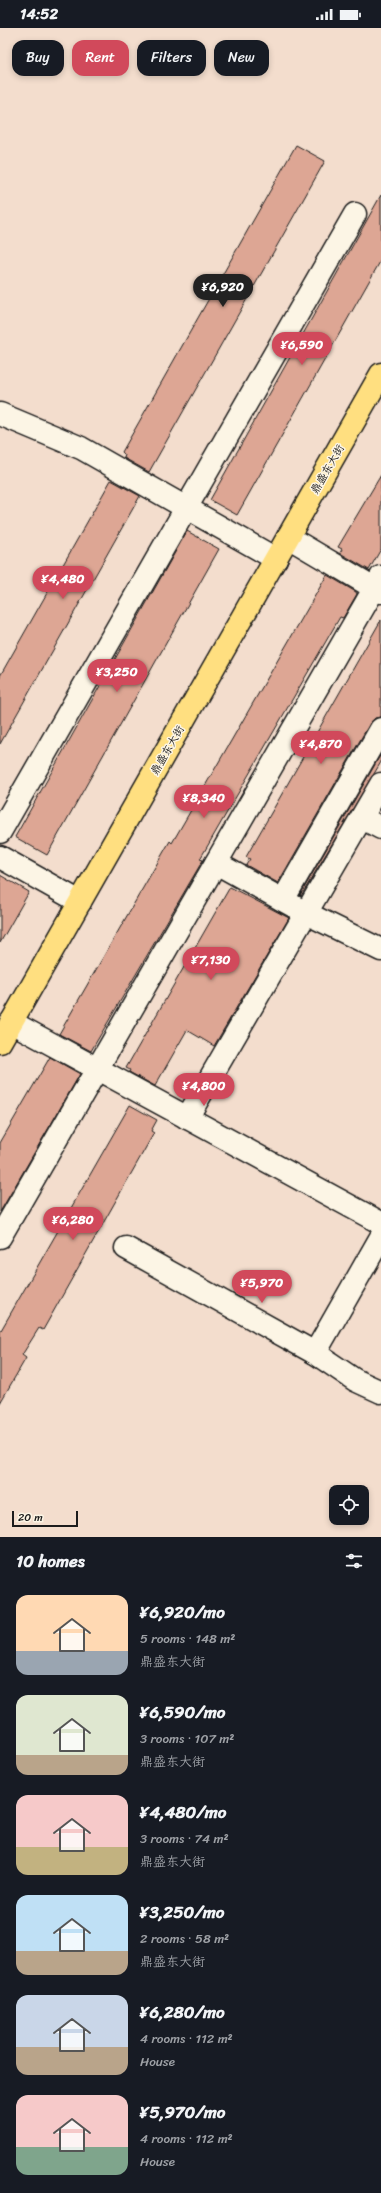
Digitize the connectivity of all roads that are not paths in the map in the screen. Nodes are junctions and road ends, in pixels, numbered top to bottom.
1 (355, 214) dead end
2 (381, 374) edge
3 (0, 414) edge
4 (186, 508) junction
5 (288, 537) junction
6 (276, 559) junction
7 (379, 586) edge
8 (381, 729) edge
9 (381, 784) edge
10 (362, 818) junction
11 (381, 828) edge
12 (0, 832) edge
13 (0, 857) edge
14 (216, 863) junction
15 (283, 900) junction
16 (80, 902) junction
17 (306, 913) junction
18 (381, 950) edge
19 (12, 1022) junction
20 (0, 1042) edge
21 (97, 1068) junction
22 (187, 1118) junction
23 (381, 1223) edge
24 (0, 1237) edge
25 (381, 1237) edge
26 (126, 1248) dead end
27 (315, 1353) junction
28 (381, 1392) edge

1 - 4 street
2 - 5 main road, 鼎盛东大街
3 - 4 street
4 - 6 street
4 - 12 street
5 - 6 main road, 鼎盛东大街
5 - 7 street
6 - 16 main road, 鼎盛东大街
7 - 14 street
8 - 15 street
9 - 10 street
10 - 11 street
10 - 17 street
13 - 16 street
14 - 15 street
14 - 21 street
15 - 17 street
16 - 19 main road, 鼎盛东大街
17 - 18 street
17 - 22 street
19 - 20 main road, 鼎盛东大街
19 - 21 street
21 - 22 street
21 - 24 street
22 - 23 street
25 - 27 street
26 - 27 street
27 - 28 street

